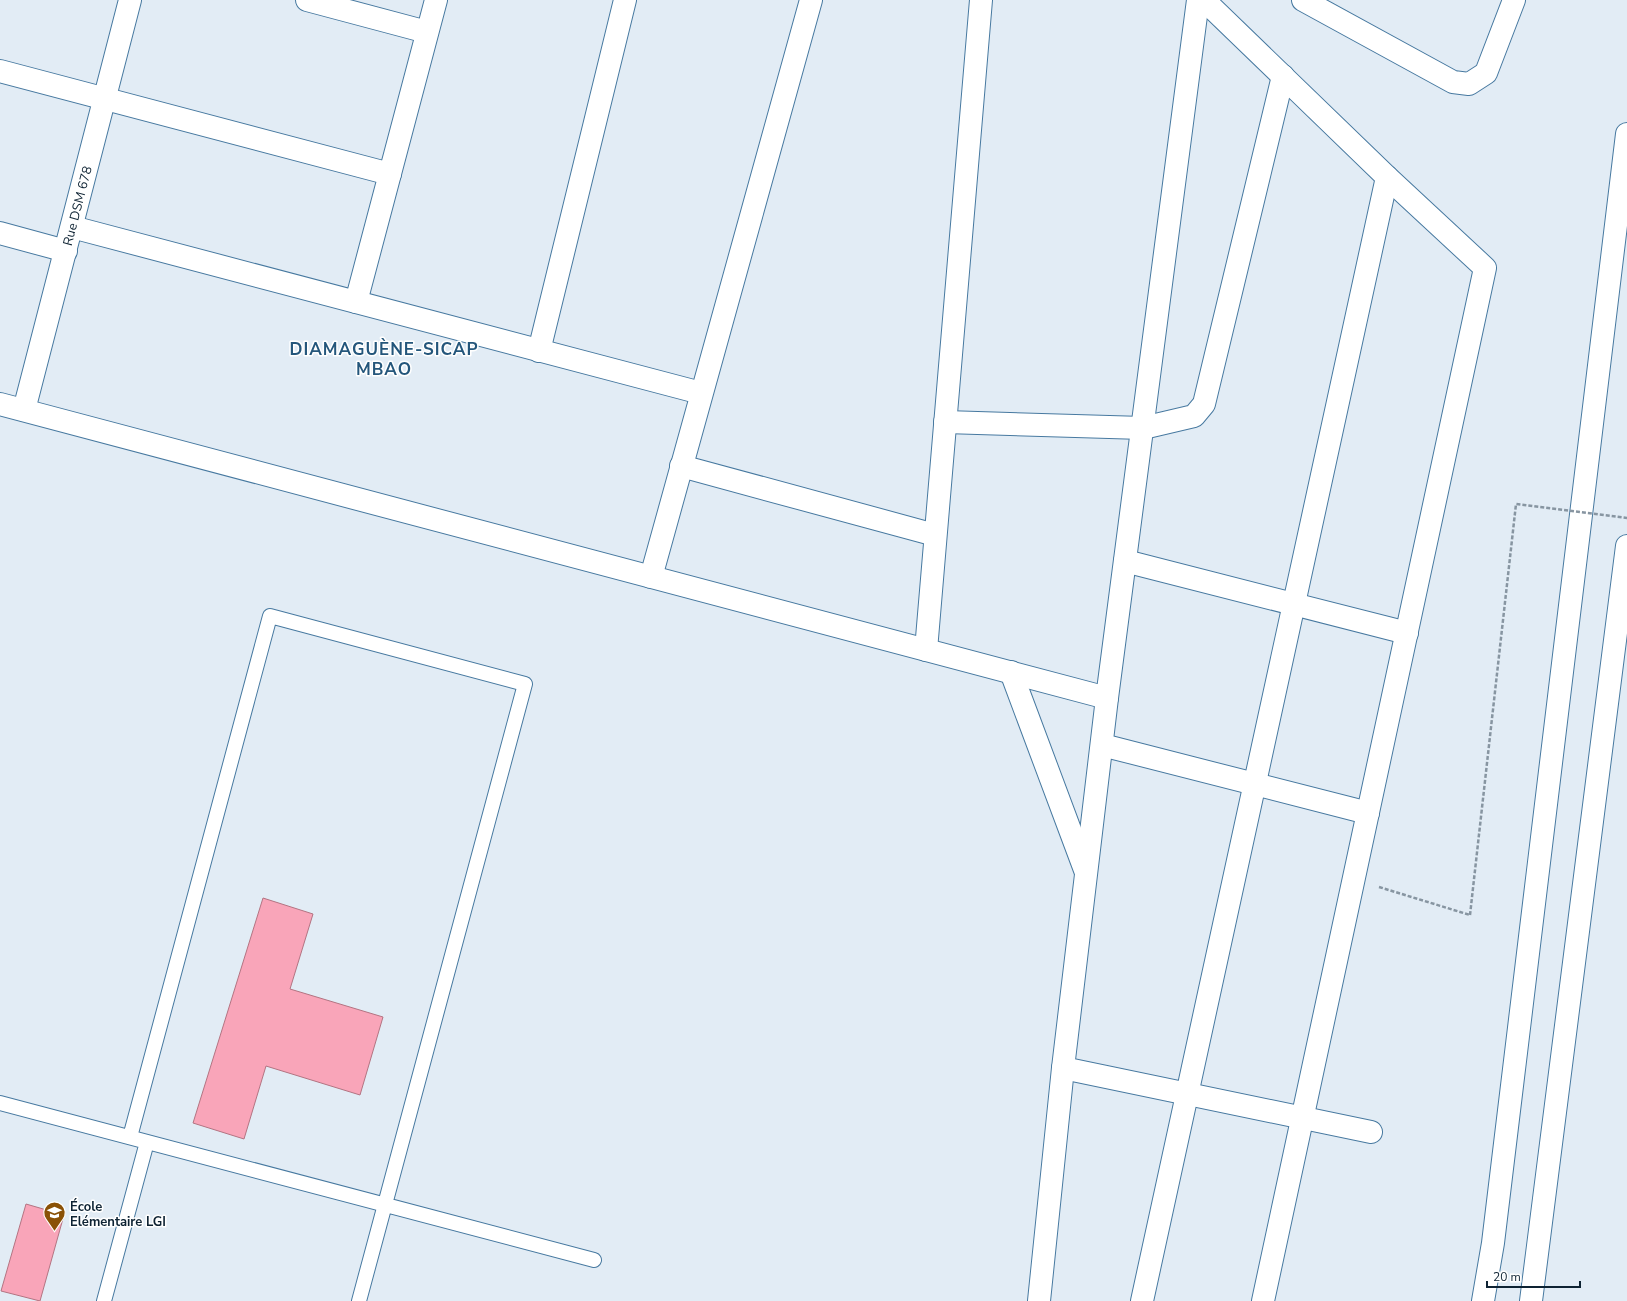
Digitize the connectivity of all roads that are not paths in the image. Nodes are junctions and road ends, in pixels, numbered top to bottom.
1 (130, 0) edge
2 (307, 0) edge
3 (436, 0) edge
4 (626, 0) edge
5 (810, 0) edge
6 (981, 0) edge
7 (1198, 0) edge
8 (1204, 0) edge
9 (1514, 0) edge
10 (1314, 3) edge
11 (427, 32) junction
12 (0, 71) edge
13 (1283, 76) junction
14 (105, 100) junction
15 (1627, 134) edge
16 (390, 174) junction
17 (1387, 177) junction
18 (72, 227) junction
19 (0, 233) edge
20 (66, 250) junction
21 (356, 302) junction
22 (539, 351) junction
23 (701, 393) junction
24 (0, 404) edge
25 (24, 410) junction
26 (945, 422) junction
27 (1142, 428) junction
28 (681, 466) junction
29 (935, 536) junction
30 (1627, 546) edge
31 (1125, 561) junction
32 (651, 577) junction
33 (1294, 604) junction
34 (1407, 633) junction
35 (926, 650) junction
36 (1011, 672) junction
37 (1107, 698) junction
38 (1102, 745) junction
39 (1254, 785) junction
40 (1368, 813) junction
41 (1086, 873) junction
42 (1063, 1068) junction
43 (1187, 1095) junction
44 (0, 1102) edge
45 (1303, 1117) junction
46 (1371, 1132) dead end
47 (130, 1137) junction
48 (147, 1142) junction
49 (385, 1205) junction
50 (594, 1260) dead end
51 (104, 1301) edge
52 (359, 1301) edge
53 (1039, 1301) edge
54 (1142, 1301) edge
55 (1263, 1301) edge
56 (1484, 1301) edge
57 (1531, 1301) edge

1 - 14 main road, Rue DSM 678
2 - 11 main road
3 - 11 main road
4 - 22 main road
5 - 23 main road
6 - 26 main road
7 - 27 main road
8 - 13 main road
9 - 10 main road
11 - 16 main road
12 - 14 main road
13 - 17 main road
13 - 27 main road
14 - 16 main road
14 - 18 main road, Rue DSM 678
15 - 56 main road
16 - 21 main road
17 - 33 main road
17 - 34 main road
18 - 20 main road, Rue DSM 678
18 - 21 main road
19 - 20 main road
20 - 25 main road, Rue DSM 678
21 - 22 main road
22 - 23 main road
23 - 28 main road
24 - 25 main road
25 - 32 main road
26 - 27 main road
26 - 29 main road
27 - 31 main road
28 - 29 main road
28 - 32 main road
29 - 35 main road
30 - 57 main road
31 - 33 main road
31 - 37 main road
32 - 35 main road
33 - 34 main road
33 - 39 main road
34 - 40 main road
35 - 36 main road
36 - 37 main road
36 - 41 main road
37 - 38 main road
38 - 39 main road
38 - 41 main road
39 - 40 main road
39 - 43 main road
40 - 45 main road
41 - 42 main road
42 - 43 main road
42 - 53 main road
43 - 45 main road
43 - 54 main road
44 - 47 lane
45 - 46 main road
45 - 55 main road
47 - 48 lane
47 - 49 lane
48 - 49 lane
48 - 51 lane
49 - 50 lane
49 - 52 lane

